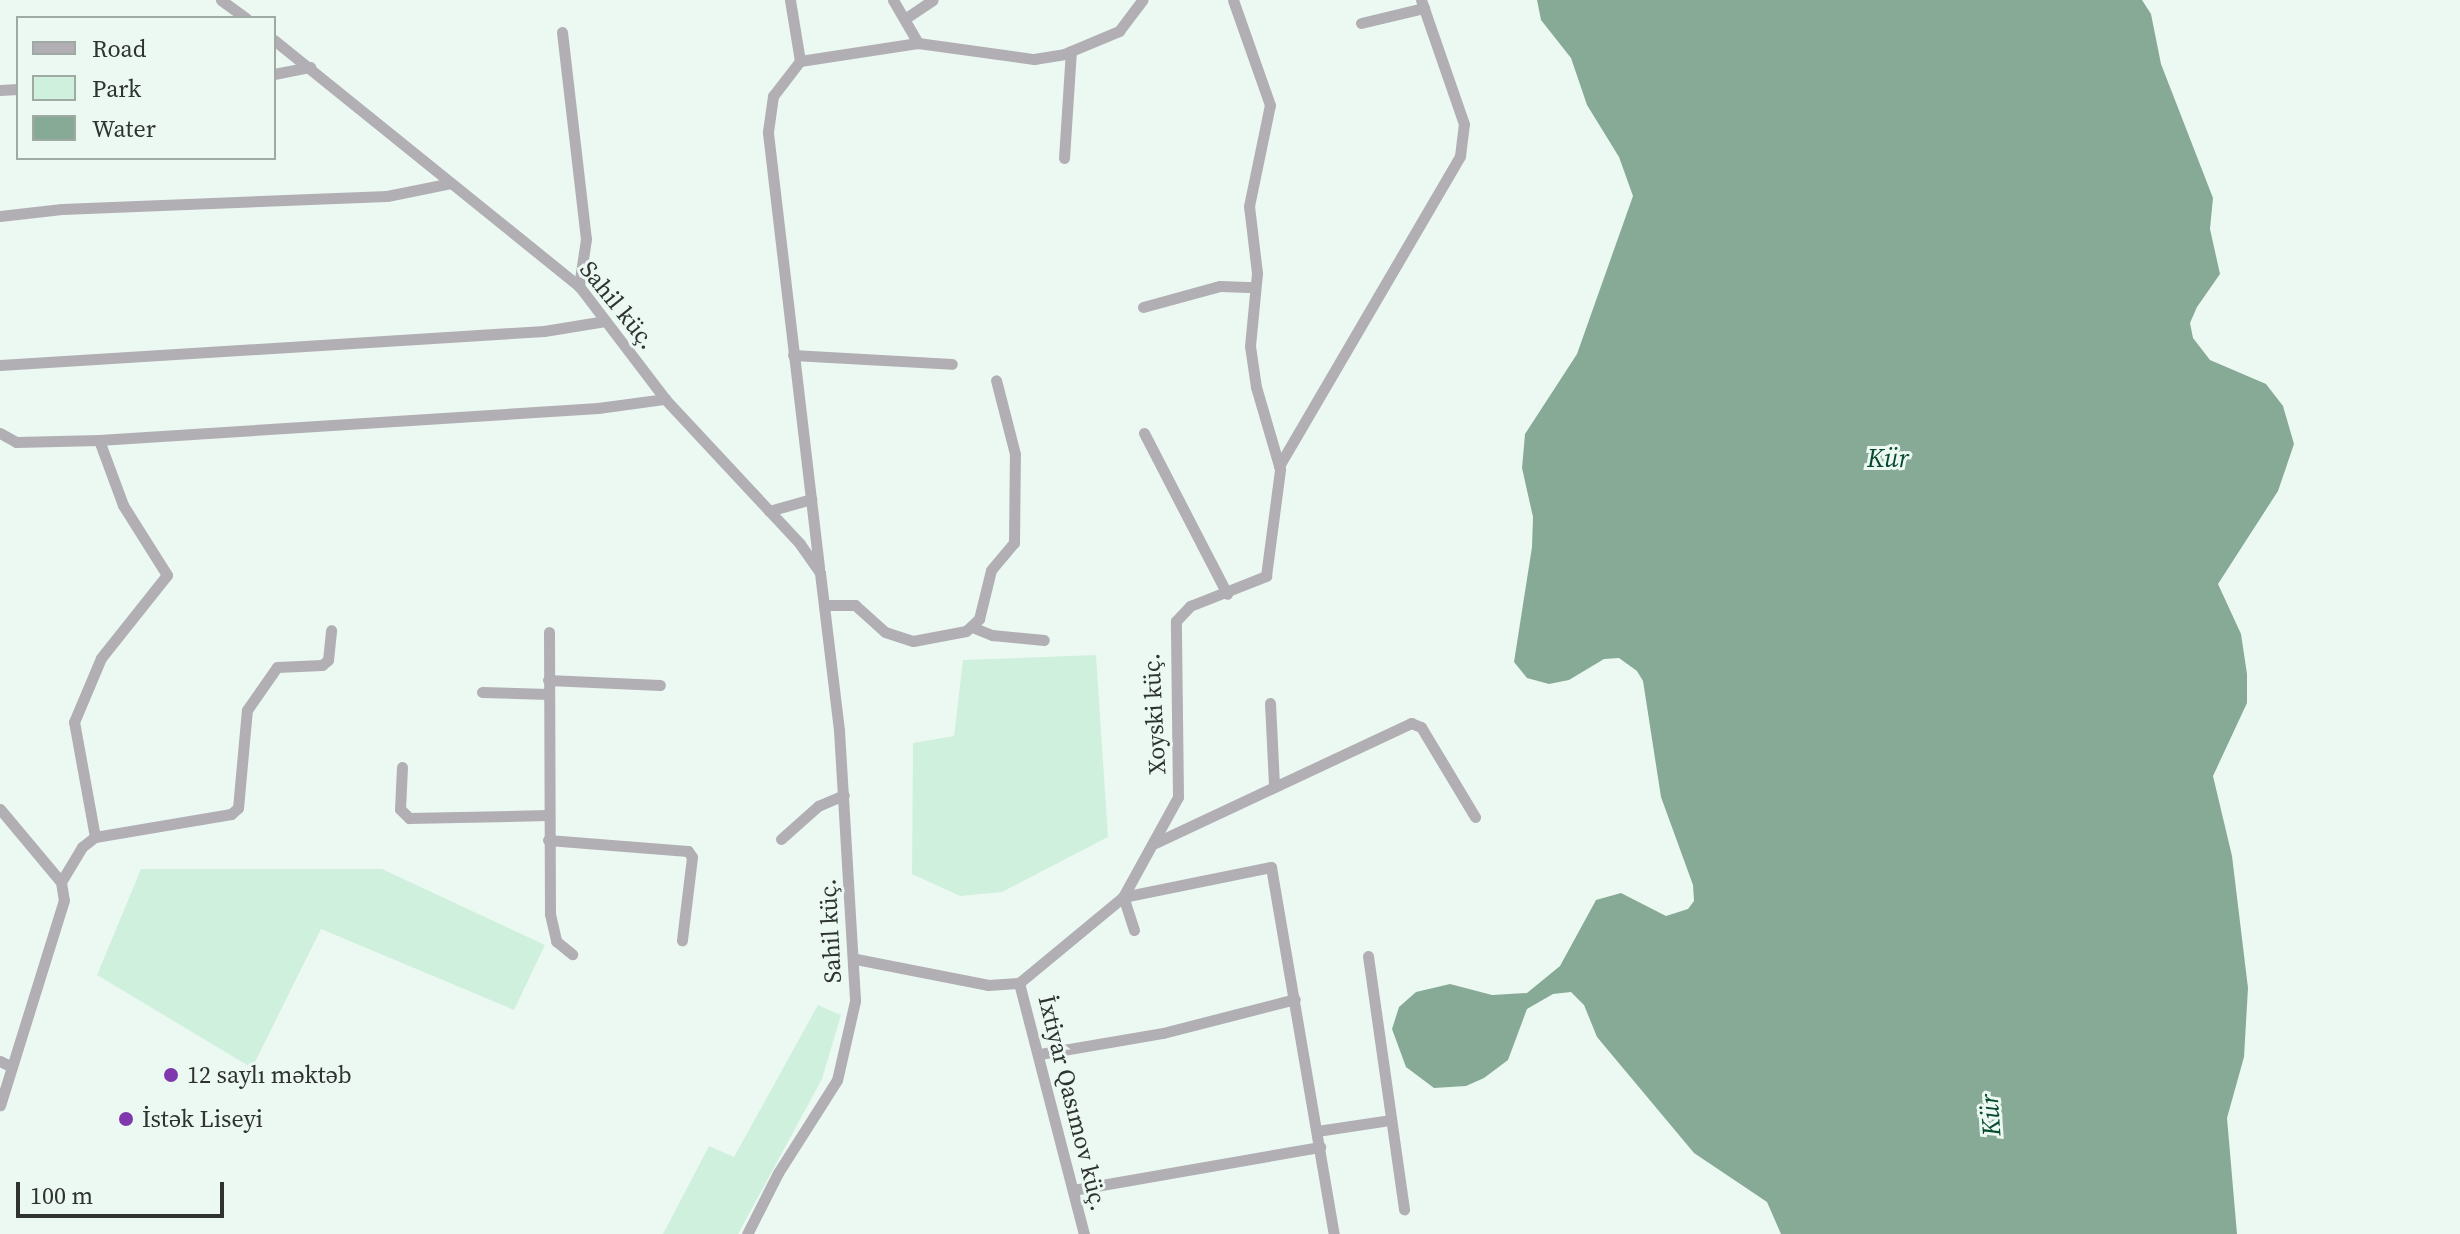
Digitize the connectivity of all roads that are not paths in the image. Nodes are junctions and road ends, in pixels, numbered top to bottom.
1 (221, 0) edge
2 (246, 0) edge
3 (790, 0) edge
4 (893, 0) edge
5 (933, 0) edge
6 (1142, 0) edge
7 (1233, 0) edge
8 (1422, 4) edge
9 (241, 14) edge
10 (906, 18) junction
11 (1361, 23) dead end
12 (562, 32) dead end
13 (276, 42) edge
14 (918, 43) junction
15 (1071, 51) junction
16 (800, 61) junction
17 (310, 67) junction
18 (276, 74) edge
19 (1064, 158) dead end
20 (451, 183) junction
21 (0, 216) edge
22 (579, 286) junction
23 (1255, 287) junction
24 (1143, 307) dead end
25 (605, 321) junction
26 (793, 355) junction
27 (952, 364) dead end
28 (0, 365) edge
29 (996, 380) dead end
30 (665, 399) junction
31 (0, 433) edge
32 (1144, 433) dead end
33 (99, 440) junction
34 (1279, 466) junction
35 (811, 499) junction
36 (769, 511) junction
37 (820, 573) junction
38 (1227, 594) junction
39 (824, 605) junction
40 (972, 627) junction
41 (331, 630) dead end
42 (549, 632) dead end
43 (1044, 640) dead end
44 (548, 680) junction
45 (660, 685) dead end
46 (482, 692) dead end
47 (548, 694) junction
48 (1270, 703) dead end
49 (402, 767) dead end
50 (1274, 785) junction
51 (844, 795) junction
52 (0, 809) edge
53 (547, 815) junction
54 (1475, 817) dead end
55 (95, 837) junction
56 (781, 839) dead end
57 (548, 840) junction
58 (1155, 843) junction
59 (61, 882) junction
60 (1123, 897) junction
61 (1134, 930) dead end
62 (682, 940) dead end
63 (572, 954) dead end
64 (1368, 956) dead end
65 (856, 959) junction
66 (1019, 983) junction
67 (1295, 999) junction
68 (1040, 1054) junction
69 (0, 1061) edge
70 (12, 1067) junction
71 (0, 1105) edge
72 (1391, 1120) junction
73 (1317, 1131) junction
74 (1320, 1147) junction
75 (1073, 1190) junction
76 (1404, 1209) dead end
77 (747, 1234) edge
78 (1084, 1234) edge
79 (1334, 1234) edge

1 - 9 street
2 - 9 street
3 - 16 street
4 - 10 street
5 - 10 street
6 - 15 street
7 - 23 street, Xoyski küç.
8 - 11 street
8 - 34 street
10 - 14 street
12 - 22 street
13 - 17 street, Sahil küç.
14 - 15 street
14 - 16 street
15 - 19 street
16 - 26 street, Sahil küç.
17 - 18 street
17 - 20 street, Sahil küç.
20 - 21 street
20 - 22 street, Sahil küç.
22 - 25 street, Sahil küç.
23 - 24 street
23 - 34 street, Xoyski küç.
25 - 28 street
25 - 30 street, Sahil küç.
26 - 27 street
26 - 35 street, Sahil küç.
29 - 40 street
30 - 33 street
30 - 36 street, Sahil küç.
31 - 33 street
32 - 38 street
33 - 55 street
34 - 38 street, Xoyski küç.
35 - 36 street
35 - 37 street, Sahil küç.
36 - 37 street, Sahil küç.
37 - 39 street, Sahil küç.
38 - 58 street, Xoyski küç.
39 - 40 street
39 - 51 street, Sahil küç.
40 - 43 street
41 - 55 street
42 - 44 street
44 - 45 street
44 - 47 street
46 - 47 street
47 - 53 street
48 - 50 street
49 - 53 street
50 - 54 street
50 - 58 street
51 - 56 street
51 - 65 street, Sahil küç.
52 - 59 street
53 - 57 street
55 - 59 street
57 - 62 street
57 - 63 street
58 - 60 street, Xoyski küç.
59 - 70 street
60 - 61 street
60 - 66 street, Xoyski küç.
60 - 67 street
64 - 72 street
65 - 66 street
65 - 77 street, Sahil küç.
66 - 68 street, İxtiyar Qasımov küç.
67 - 68 street
67 - 73 street
68 - 75 street, İxtiyar Qasımov küç.
69 - 70 street
70 - 71 street
72 - 73 street
72 - 76 street
73 - 74 street
74 - 75 street
74 - 79 street
75 - 78 street, İxtiyar Qasımov küç.

